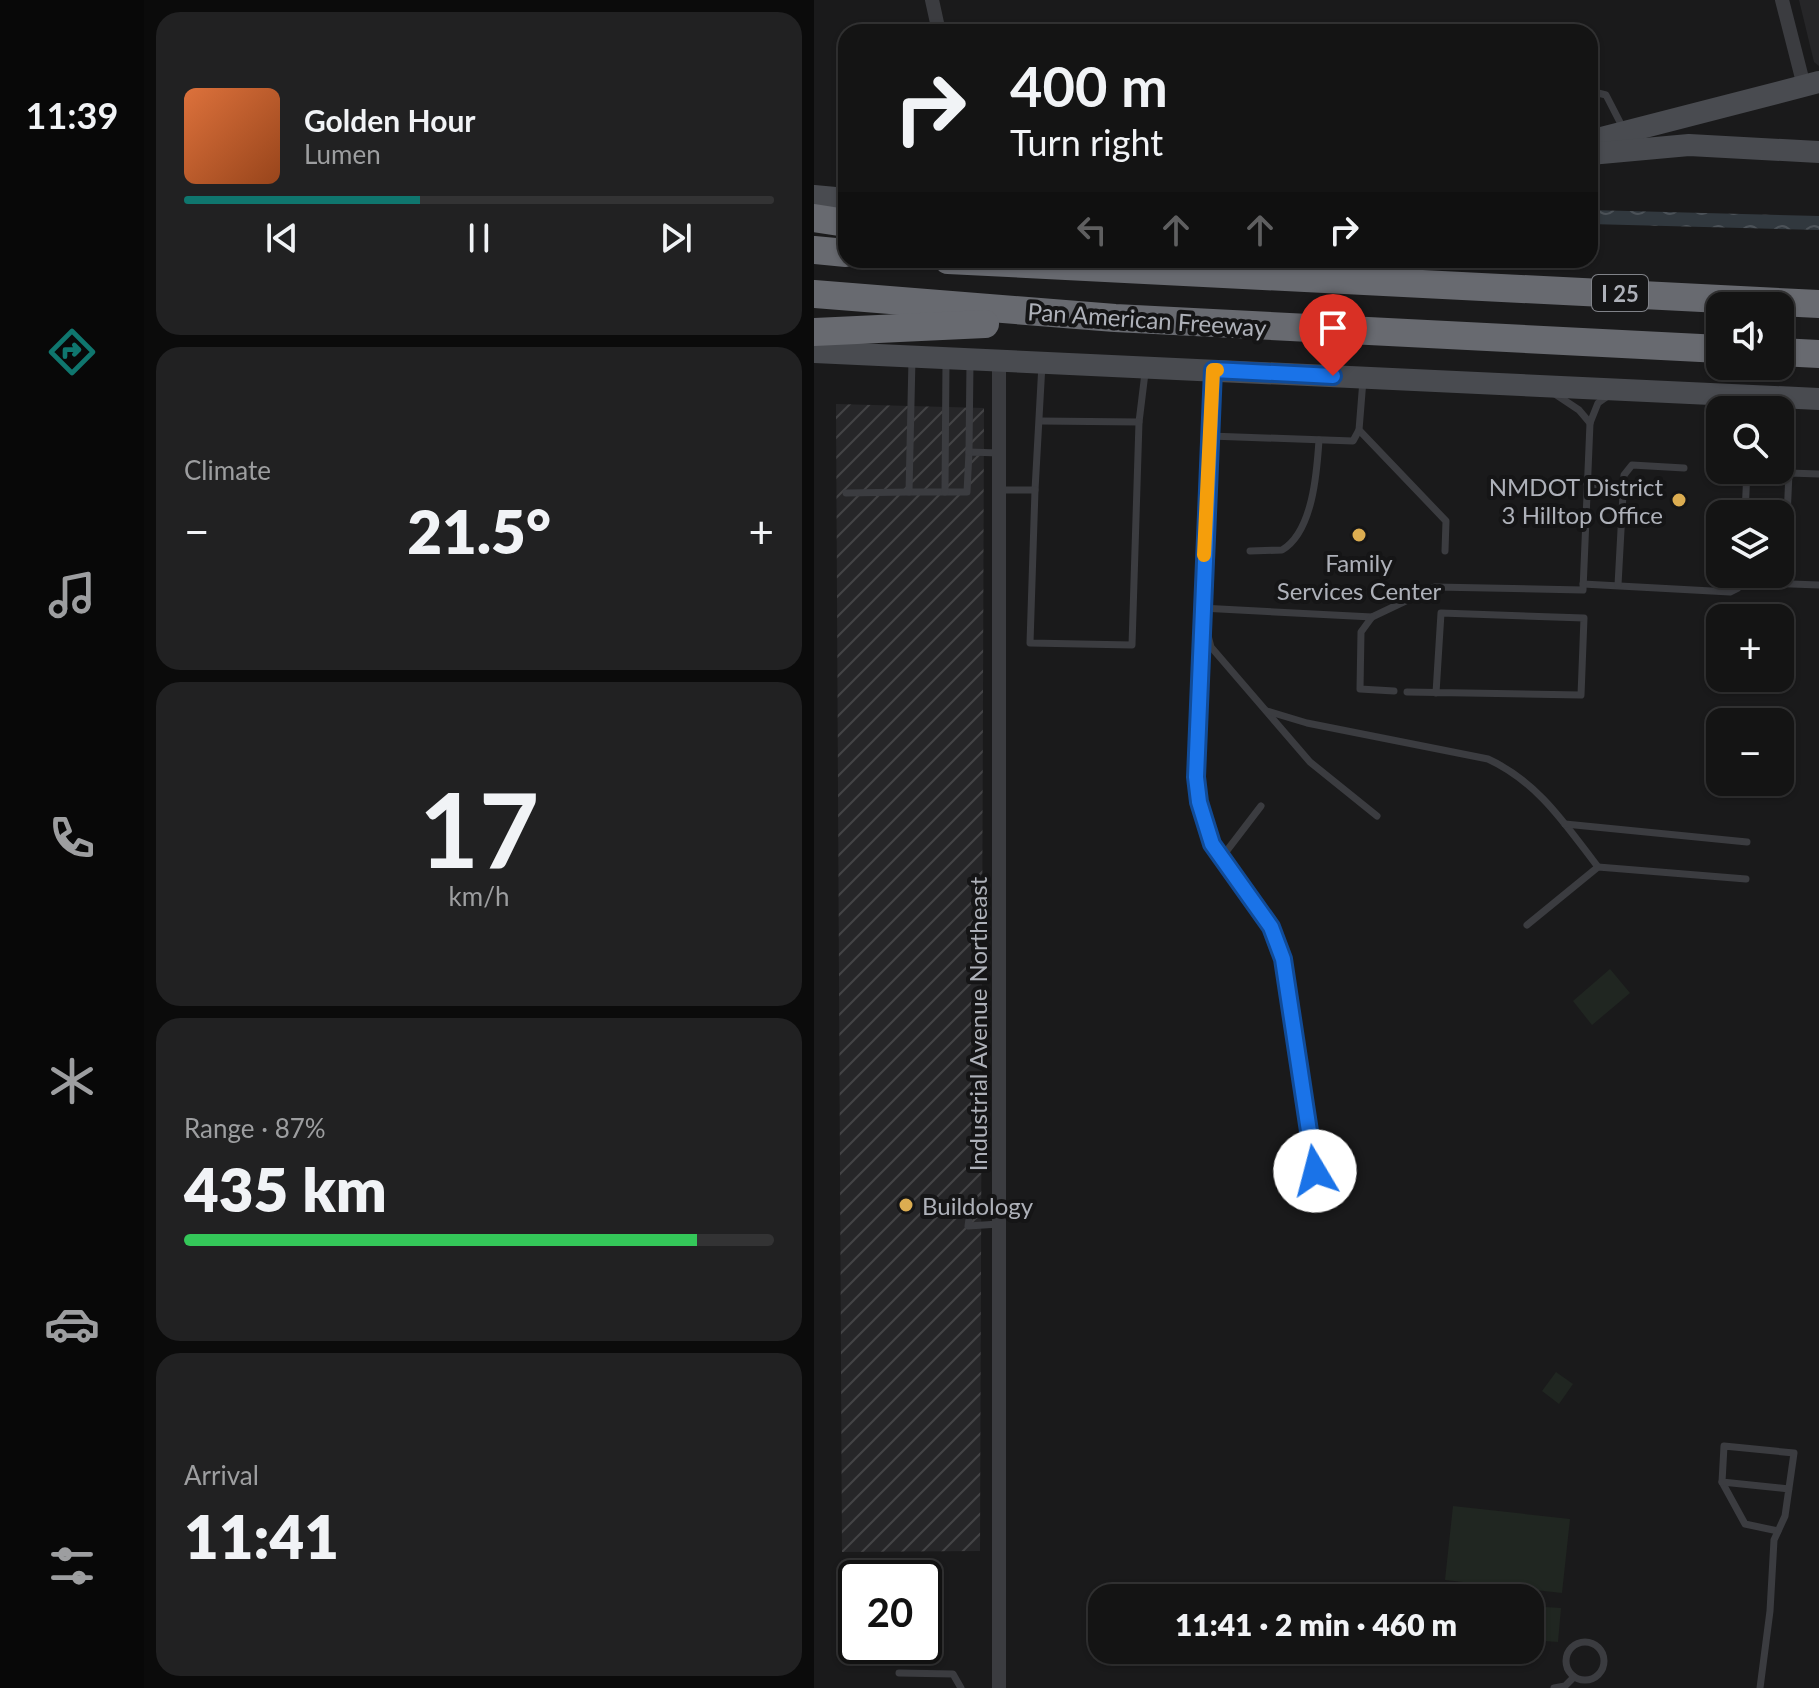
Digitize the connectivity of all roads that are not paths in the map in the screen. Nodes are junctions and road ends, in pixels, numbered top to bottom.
1 (932, 0) edge
2 (1782, 0) edge
3 (937, 24) edge
4 (1812, 84) edge
5 (1598, 93) edge
6 (1624, 131) junction
7 (1598, 139) edge
8 (1819, 152) edge
9 (1598, 153) edge
10 (814, 196) edge
11 (838, 198) edge
12 (814, 218) edge
13 (838, 222) edge
14 (814, 250) edge
15 (838, 252) edge
16 (1112, 268) edge
17 (1320, 268) edge
18 (1420, 283) junction
19 (814, 294) edge
20 (1819, 304) edge
21 (1115, 318) junction
22 (814, 332) edge
23 (1706, 348) edge
24 (814, 352) edge
25 (1794, 353) edge
26 (1819, 354) edge
27 (912, 357) junction
28 (946, 358) junction
29 (970, 359) junction
30 (999, 361) junction
31 (1042, 362) junction
32 (1145, 366) junction
33 (1213, 370) junction
34 (1363, 378) junction
35 (1540, 385) junction
36 (1620, 389) junction
37 (1819, 399) edge
38 (1040, 421) junction
39 (1139, 422) junction
40 (1590, 423) junction
41 (1359, 430) junction
42 (1210, 436) junction
43 (1319, 440) junction
44 (969, 452) junction
45 (999, 453) junction
46 (1684, 468) dead end
47 (1819, 474) edge
48 (1587, 484) junction
49 (1623, 486) junction
50 (999, 490) junction
51 (1035, 490) junction
52 (909, 492) junction
53 (945, 492) junction
54 (846, 493) dead end
55 (1788, 500) edge
56 (1250, 551) dead end
57 (1445, 551) dead end
58 (1583, 584) junction
59 (1794, 584) edge
60 (1618, 585) junction
61 (1819, 585) edge
62 (1733, 588) edge
63 (1201, 608) junction
64 (1372, 617) junction
65 (1203, 624) junction
66 (1394, 691) dead end
67 (1407, 692) dead end
68 (1436, 693) junction
69 (1265, 711) junction
70 (1261, 806) dead end
71 (1377, 816) dead end
72 (1565, 824) junction
73 (1747, 842) dead end
74 (1222, 857) junction
75 (1598, 867) junction
76 (1746, 879) dead end
77 (1527, 925) dead end
78 (1315, 1171) dead end
79 (969, 1219) dead end
80 (999, 1224) junction
81 (1722, 1482) junction
82 (1789, 1489) junction
83 (1778, 1531) junction
84 (899, 1673) dead end
85 (1574, 1677) junction
86 (961, 1688) edge
87 (999, 1688) edge
88 (1554, 1688) edge
89 (1760, 1688) edge

1 - 3 street
2 - 4 street
4 - 6 main road
5 - 6 lane
6 - 7 main road
8 - 9 main road
10 - 11 main road
12 - 13 highway
14 - 15 highway
16 - 18 highway, Pan American Freeway / I 25
17 - 18 highway
18 - 20 highway, Pan American Freeway / I 25
19 - 21 highway, Pan American Freeway / I 25
21 - 22 highway
21 - 23 highway, Pan American Freeway / I 25
24 - 27 main road
25 - 26 highway
27 - 28 main road
27 - 52 lane
28 - 29 main road
28 - 53 lane
29 - 30 main road
29 - 44 lane
30 - 31 main road
30 - 45 street, Industrial Avenue Northeast
31 - 32 main road
31 - 38 lane
32 - 33 main road
32 - 39 lane
33 - 34 main road
33 - 42 lane
34 - 35 main road
34 - 41 lane
35 - 36 main road
35 - 40 lane
36 - 37 main road
36 - 40 lane
38 - 39 lane
38 - 51 lane
39 - 51 lane
40 - 48 lane
41 - 43 lane
41 - 57 lane
42 - 43 lane
42 - 63 lane
43 - 56 lane
44 - 45 lane
44 - 53 lane
45 - 50 street, Industrial Avenue Northeast
46 - 49 lane
47 - 55 lane
48 - 49 lane
48 - 58 lane
49 - 60 lane
50 - 51 lane
50 - 80 street, Industrial Avenue Northeast
52 - 53 lane
52 - 54 lane
58 - 60 lane
58 - 64 lane
59 - 61 lane
60 - 62 lane
63 - 64 lane
63 - 65 lane
64 - 66 lane
65 - 69 lane
65 - 74 lane
67 - 68 lane
68 - 68 lane
69 - 71 lane
69 - 72 lane
70 - 74 lane
72 - 73 lane
72 - 75 lane
74 - 78 lane
75 - 76 lane
75 - 77 lane
79 - 80 lane
80 - 87 street, Industrial Avenue Northeast
81 - 82 lane
81 - 82 lane
81 - 83 lane
82 - 83 lane
83 - 89 lane
84 - 86 lane
85 - 85 lane
85 - 88 lane

